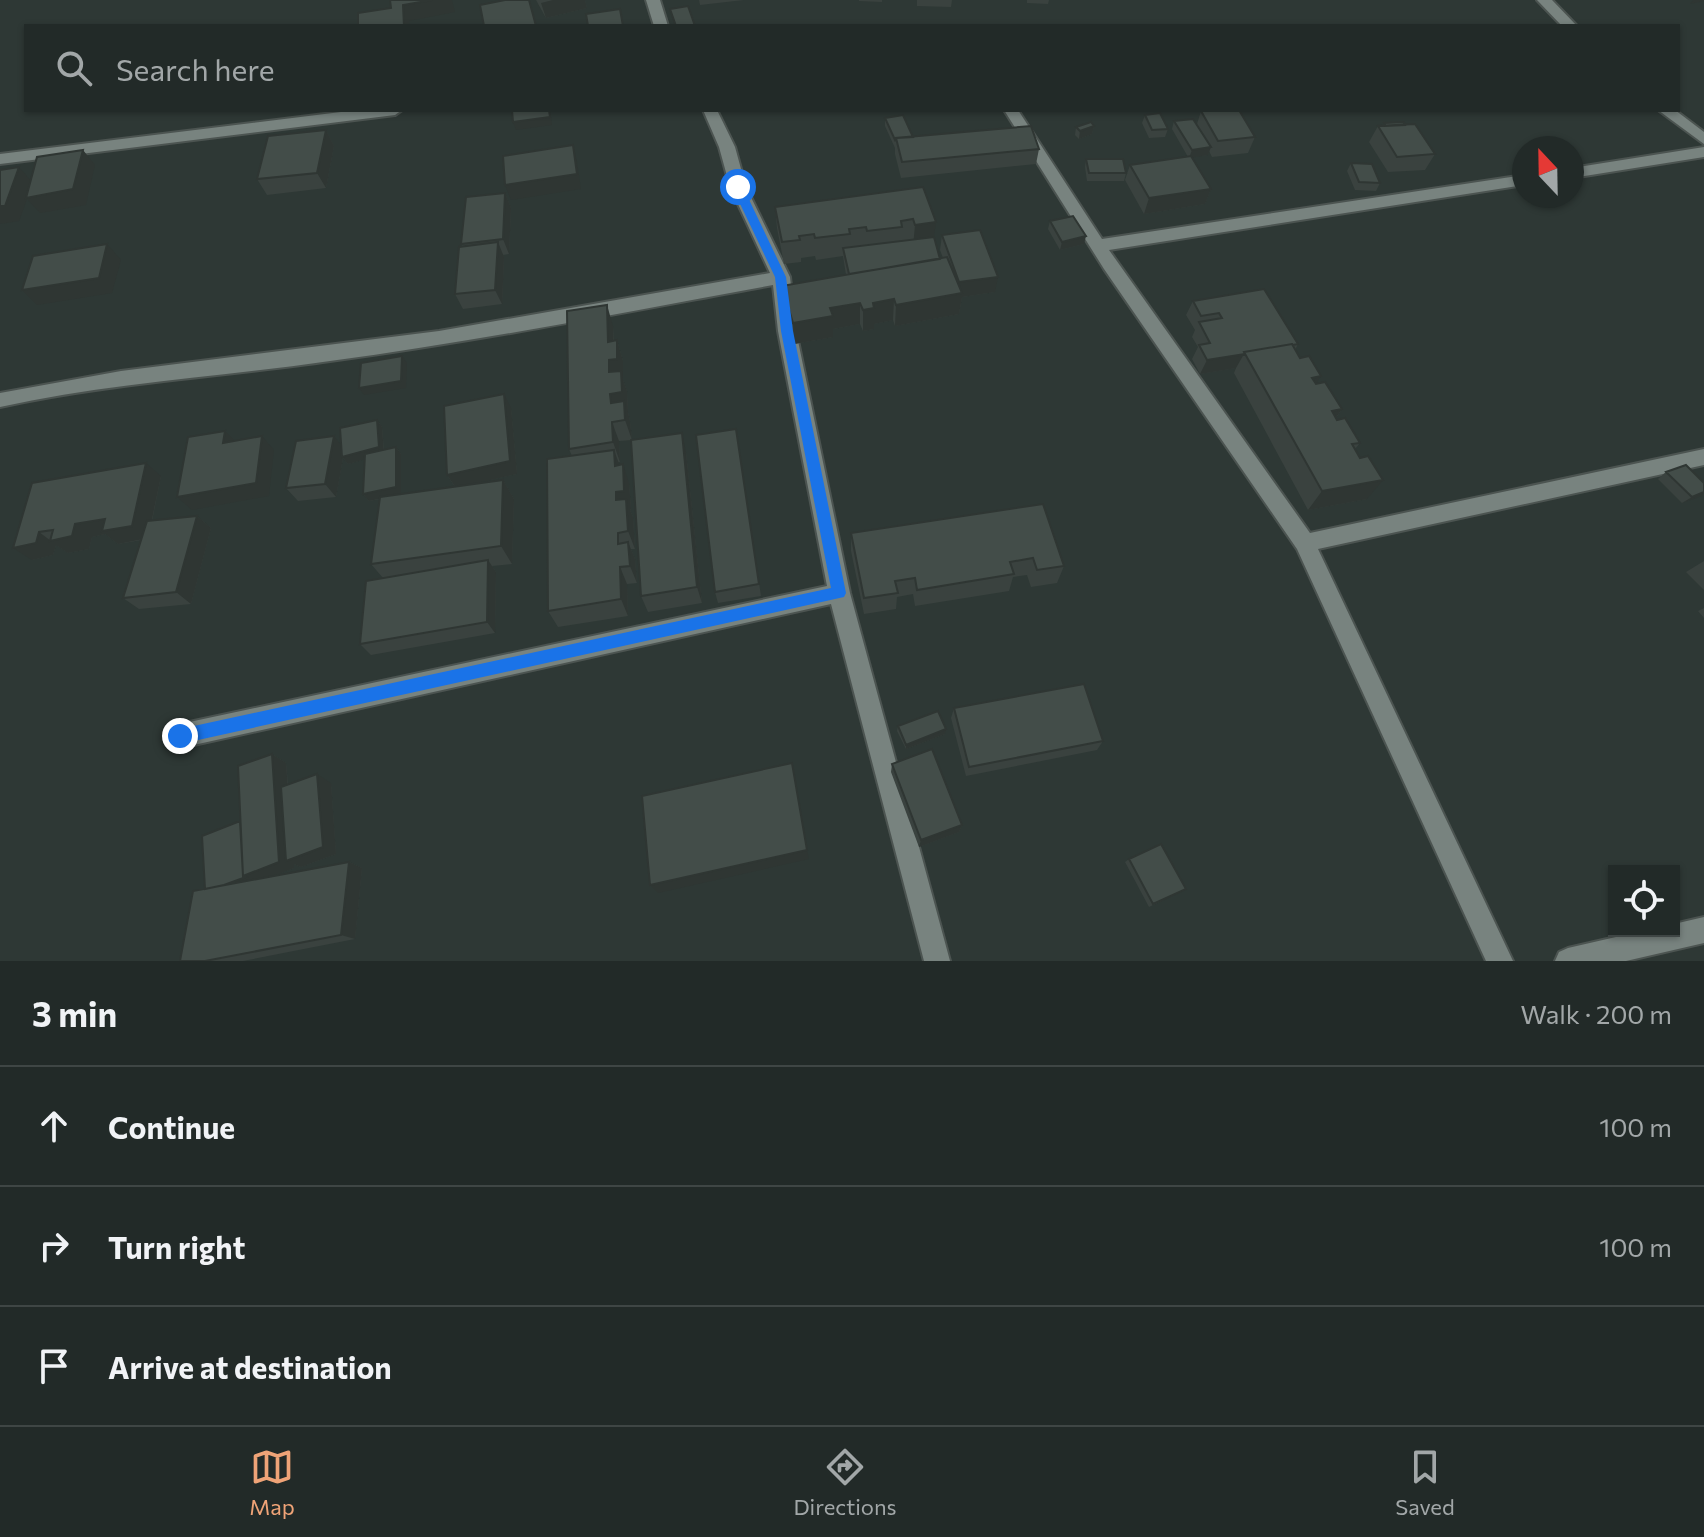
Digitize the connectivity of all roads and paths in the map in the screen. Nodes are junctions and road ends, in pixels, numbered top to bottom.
1 (653, 0) edge
2 (1544, 0) edge
3 (660, 24) edge
4 (1568, 24) edge
5 (379, 112) edge
6 (711, 112) edge
7 (1012, 112) edge
8 (1668, 112) edge
9 (1704, 139) edge
10 (1704, 152) edge
11 (0, 159) edge
12 (1584, 171) edge
13 (1512, 182) edge
14 (1098, 246) junction
15 (781, 277) junction
16 (0, 400) edge
17 (1704, 457) edge
18 (1305, 543) junction
19 (839, 593) junction
20 (180, 736) dead end
21 (1704, 930) edge
22 (937, 961) edge
23 (1500, 961) edge
24 (1568, 961) edge

1 - 3 street
2 - 4 street
5 - 11 street
6 - 15 street
7 - 14 street
8 - 9 street
10 - 12 street
13 - 14 street
14 - 18 street
15 - 16 street
15 - 19 street
17 - 18 street
18 - 23 street
19 - 20 street
19 - 22 street
21 - 24 street

